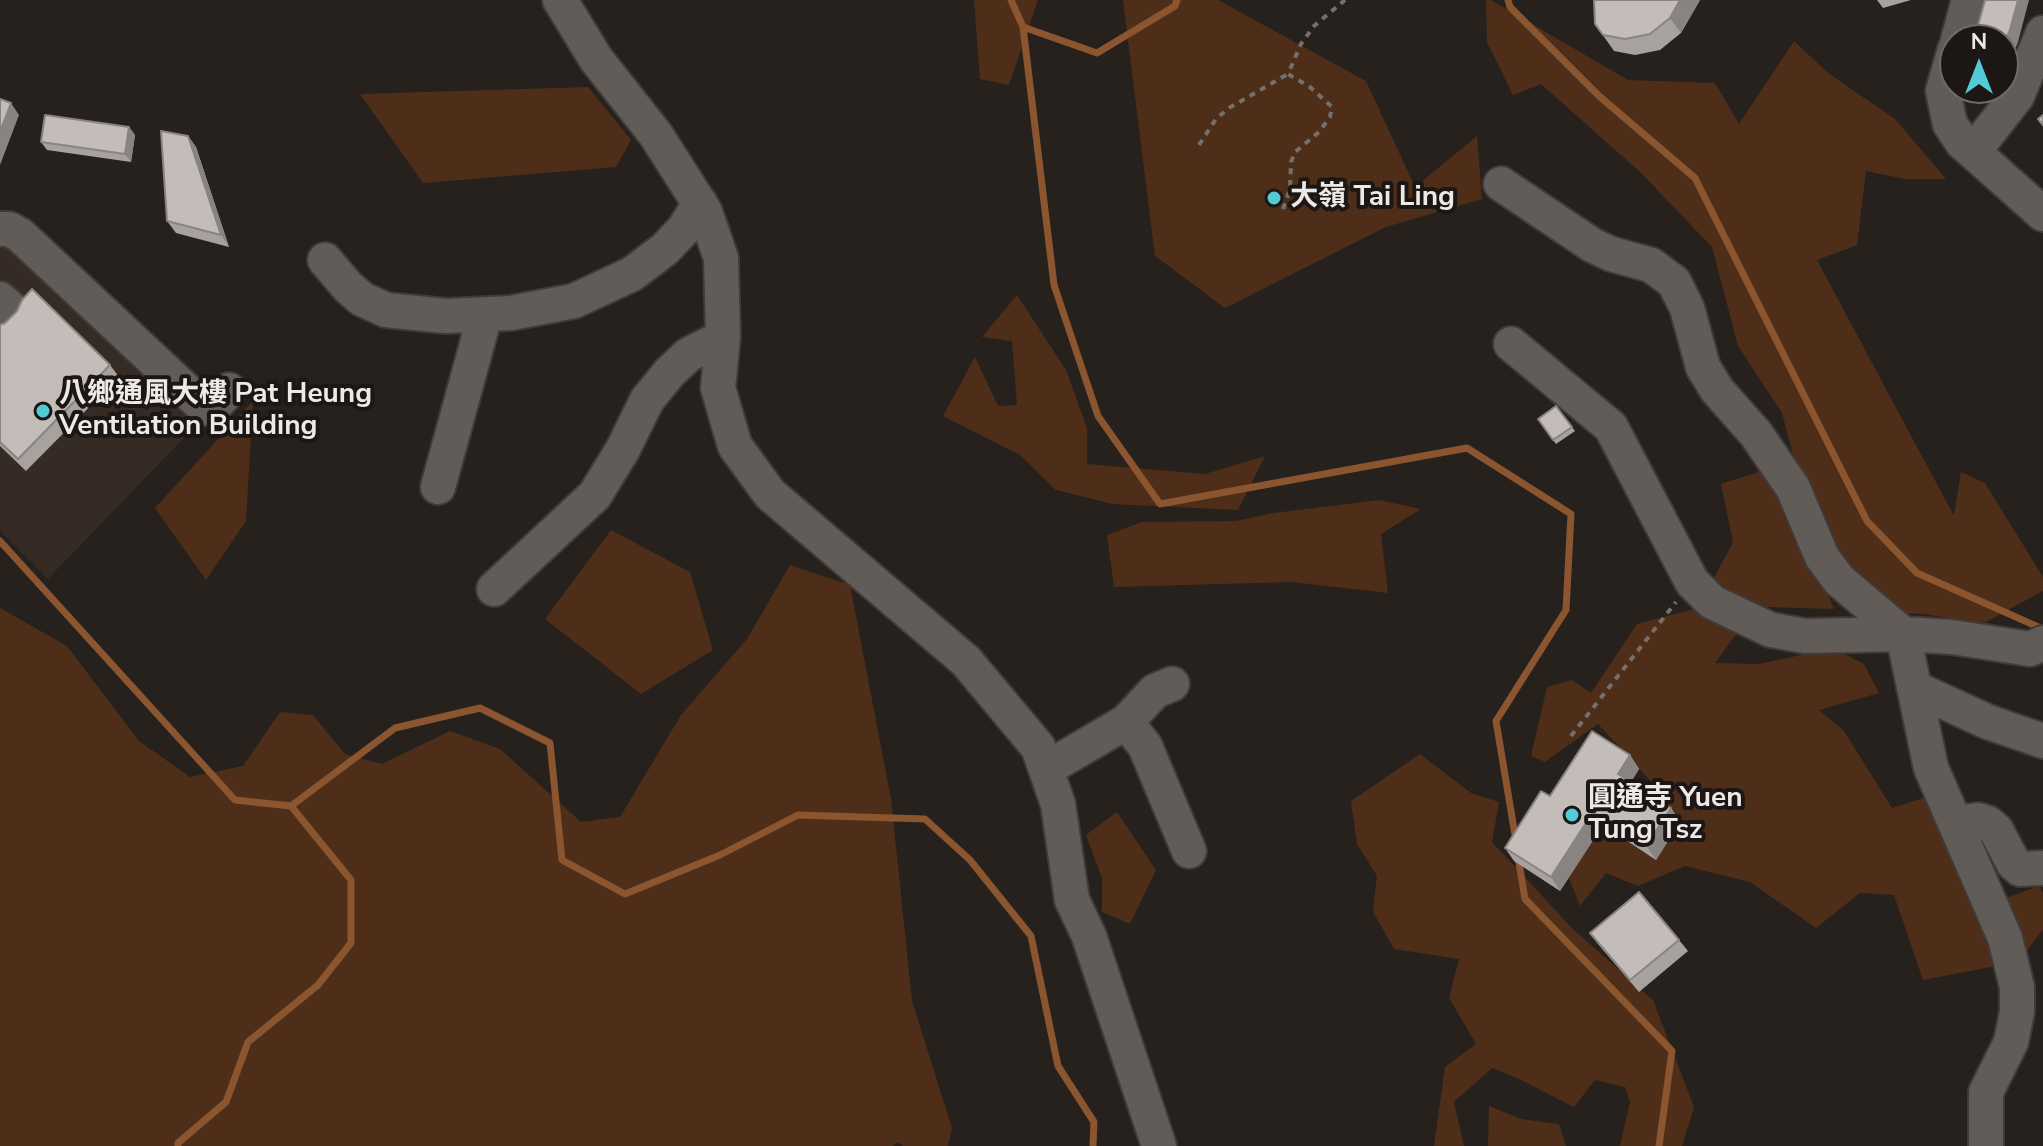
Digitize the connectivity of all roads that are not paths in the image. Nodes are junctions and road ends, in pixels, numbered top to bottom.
1 (560, 0) edge
2 (1969, 0) edge
3 (1962, 24) edge
4 (2043, 33) edge
5 (1945, 104) edge
6 (1973, 152) junction
7 (1501, 184) dead end
8 (700, 203) junction
9 (2042, 212) edge
10 (0, 229) edge
11 (325, 260) dead end
12 (0, 299) edge
13 (485, 315) junction
14 (0, 320) edge
15 (723, 337) junction
16 (1511, 344) dead end
17 (229, 390) dead end
18 (438, 487) dead end
19 (494, 589) dead end
20 (1903, 634) junction
21 (2043, 643) edge
22 (1172, 684) dead end
23 (1914, 688) junction
24 (1126, 722) junction
25 (2043, 741) edge
26 (1046, 769) junction
27 (1955, 823) junction
28 (1189, 851) dead end
29 (2043, 868) edge
30 (1159, 1146) edge
31 (1986, 1146) edge

1 - 8 street
2 - 3 street
4 - 6 street
5 - 6 street
6 - 9 street
7 - 20 street
8 - 13 street
8 - 15 street
10 - 17 street
11 - 13 street
12 - 14 street
13 - 18 street
15 - 19 street
15 - 26 street
16 - 20 street
20 - 21 street
20 - 23 street
22 - 24 street
23 - 25 street
23 - 27 street
24 - 26 street
24 - 28 street
26 - 30 street
27 - 29 street
27 - 31 street

